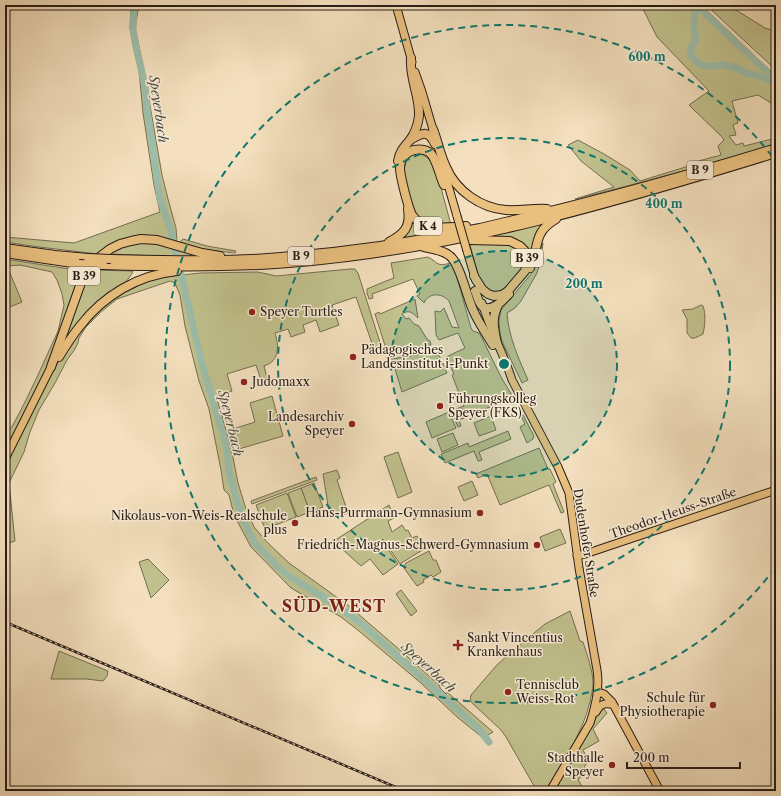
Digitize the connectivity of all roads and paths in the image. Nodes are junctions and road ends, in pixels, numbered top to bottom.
1 (396, 5) edge
2 (411, 58) joint
3 (419, 93) junction
4 (432, 132) junction
5 (410, 140) junction
6 (438, 148) joint
7 (776, 148) edge
8 (776, 153) edge
9 (444, 185) junction
10 (561, 212) junction
11 (455, 216) junction
12 (497, 224) junction
13 (450, 240) junction
14 (384, 245) junction
15 (420, 246) junction
16 (5, 248) edge
17 (465, 251) junction
18 (5, 253) edge
19 (241, 260) junction
20 (171, 266) junction
21 (191, 266) junction
22 (216, 267) joint
23 (474, 276) junction
24 (475, 291) junction
25 (498, 305) junction
26 (483, 306) junction
27 (495, 344) junction
28 (51, 368) junction
29 (5, 459) edge
30 (776, 490) edge
31 (577, 556) junction
32 (597, 695) junction
33 (610, 704) junction
34 (617, 712) junction
35 (590, 723) junction
36 (550, 791) edge
37 (660, 791) edge

1 - 2 main road, B 39
2 - 3 highway, B 39
3 - 4 main road, B 39
3 - 5 highway, B 39
4 - 5 highway
4 - 6 highway, B 39
4 - 9 main road, B 39
4 - 10 highway, B 39
5 - 14 highway, B 39
6 - 11 main road, B 39
7 - 10 highway, B 9
8 - 10 highway, B 9
9 - 11 main road, B 39
9 - 12 highway, K 4
10 - 12 highway, B 9
10 - 13 highway, B 9
10 - 25 highway, B 9
11 - 17 main road, B 39, bridge
12 - 14 highway, B 9
13 - 15 highway, B 9
13 - 23 highway, B 39
14 - 19 highway, B 9
15 - 22 highway, B 9
15 - 27 highway, K 4
16 - 20 highway, bridge
17 - 23 main road, B 39
17 - 24 main road, B 39
18 - 20 highway, bridge
19 - 21 highway, B 9
19 - 28 highway, B 39
20 - 21 highway, B 39
20 - 28 highway, B 39
21 - 22 highway, B 39
23 - 26 main road, Dudenhofer Straße / K 4
24 - 26 highway
24 - 27 main road, Dudenhofer Straße / K 4
25 - 26 highway
25 - 27 highway, B 9
26 - 27 main road, Dudenhofer Straße / K 4
27 - 31 main road, Dudenhofer Straße / K 4
28 - 29 main road, B 39
30 - 31 main road, Theodor-Heuss-Straße
31 - 32 main road, Dudenhofer Straße / K 4
32 - 33 main road
32 - 34 main road
32 - 35 main road, K 4
33 - 34 main road
33 - 35 main road, K 4
34 - 37 main road
35 - 36 main road, K 4

